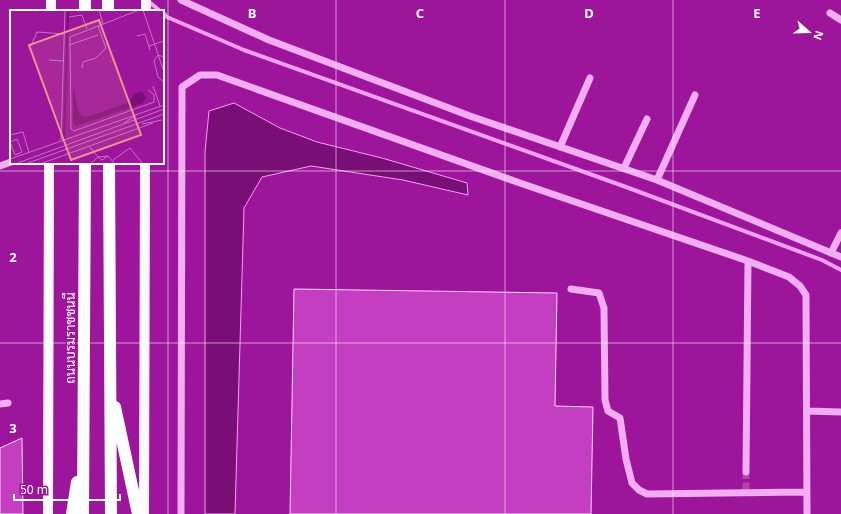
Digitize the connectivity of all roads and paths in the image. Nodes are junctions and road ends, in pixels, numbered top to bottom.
1 (181, 0) edge
2 (830, 13) dead end
3 (841, 20) edge
4 (590, 78) dead end
5 (695, 95) dead end
6 (647, 119) dead end
7 (560, 147) junction
8 (10, 162) edge
9 (49, 164) edge
10 (85, 164) edge
11 (109, 164) edge
12 (145, 164) edge
13 (0, 166) edge
14 (624, 168) junction
15 (657, 180) junction
16 (841, 233) edge
17 (831, 253) junction
18 (841, 257) edge
19 (748, 261) junction
20 (571, 289) dead end
21 (110, 382) junction
22 (8, 403) dead end
23 (0, 404) edge
24 (807, 411) junction
25 (841, 412) edge
26 (84, 429) junction
27 (746, 472) tunnel mouth
28 (806, 492) junction
29 (48, 514) edge
30 (72, 514) edge
31 (83, 514) edge
32 (111, 514) edge
33 (138, 514) edge
34 (144, 514) edge
35 (181, 514) edge
36 (806, 514) edge

1 - 7 street
2 - 3 street
4 - 7 street
5 - 15 street
6 - 14 street
7 - 14 street
8 - 13 street
9 - 29 main road
10 - 26 highway, ถนนบรมราชชนนี
11 - 21 highway
12 - 34 main road
14 - 15 street
15 - 17 street
16 - 17 street
17 - 18 street
19 - 24 street
19 - 27 street
19 - 35 street
20 - 28 street
21 - 32 highway
21 - 33 highway
22 - 23 street
24 - 25 street
24 - 28 street
26 - 30 highway
26 - 31 highway, ถนนบรมราชชนนี
28 - 36 street

